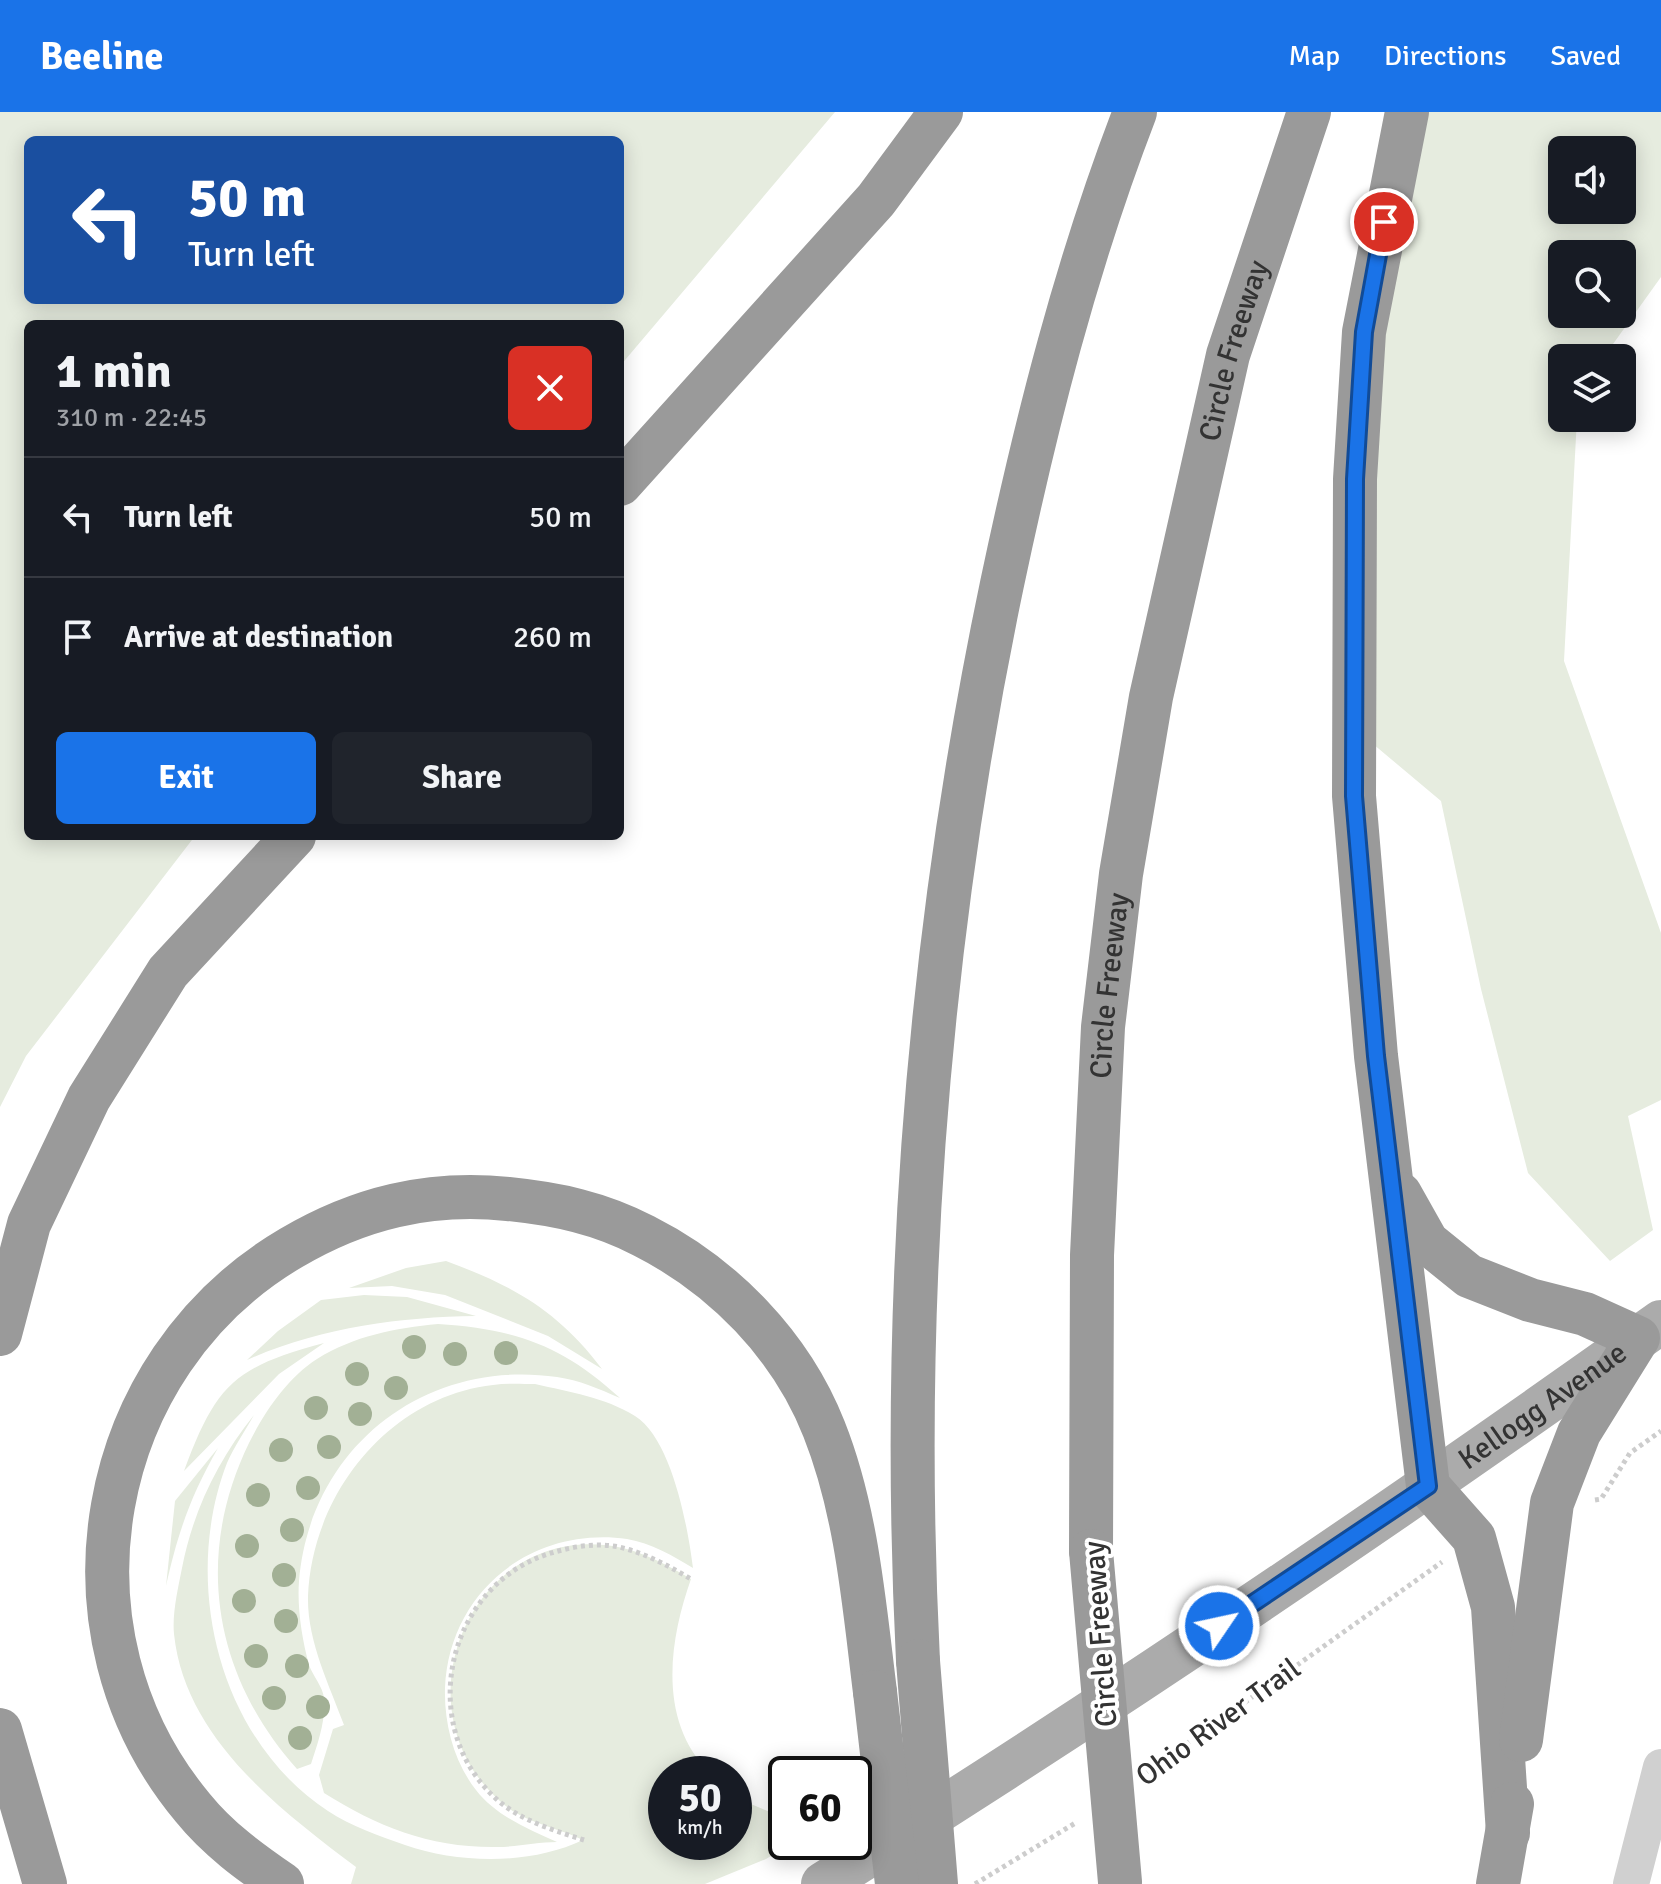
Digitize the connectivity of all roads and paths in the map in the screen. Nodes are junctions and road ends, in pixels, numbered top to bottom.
1 (941, 112) edge
2 (1135, 112) edge
3 (1309, 112) edge
4 (1407, 112) edge
5 (624, 480) edge
6 (290, 840) edge
7 (1393, 1181) junction
8 (1650, 1330) edge
9 (0, 1334) edge
10 (1661, 1431) edge
11 (1428, 1486) junction
12 (1601, 1499) dead end
13 (1443, 1561) dead end
14 (691, 1579) dead end
15 (0, 1730) edge
16 (1661, 1767) edge
17 (1144, 1774) dead end
18 (1082, 1819) dead end
19 (1508, 1833) junction
20 (584, 1840) dead end
21 (1120, 1883) edge
22 (45, 1884) edge
23 (282, 1884) edge
24 (823, 1884) edge
25 (897, 1884) edge
26 (936, 1884) edge
27 (975, 1884) edge
28 (1498, 1884) edge
29 (1631, 1884) edge

1 - 5 highway
2 - 26 highway, bridge
3 - 21 highway, Circle Freeway, bridge
4 - 7 highway
6 - 9 highway
7 - 8 highway
7 - 11 highway
8 - 11 main road, Kellogg Avenue
8 - 19 highway
10 - 12 path
11 - 19 highway
11 - 24 main road, Kellogg Avenue
13 - 17 path, Ohio River Trail
14 - 20 path
15 - 22 highway
16 - 29 street
18 - 27 path
19 - 28 highway
23 - 25 highway, bridge

